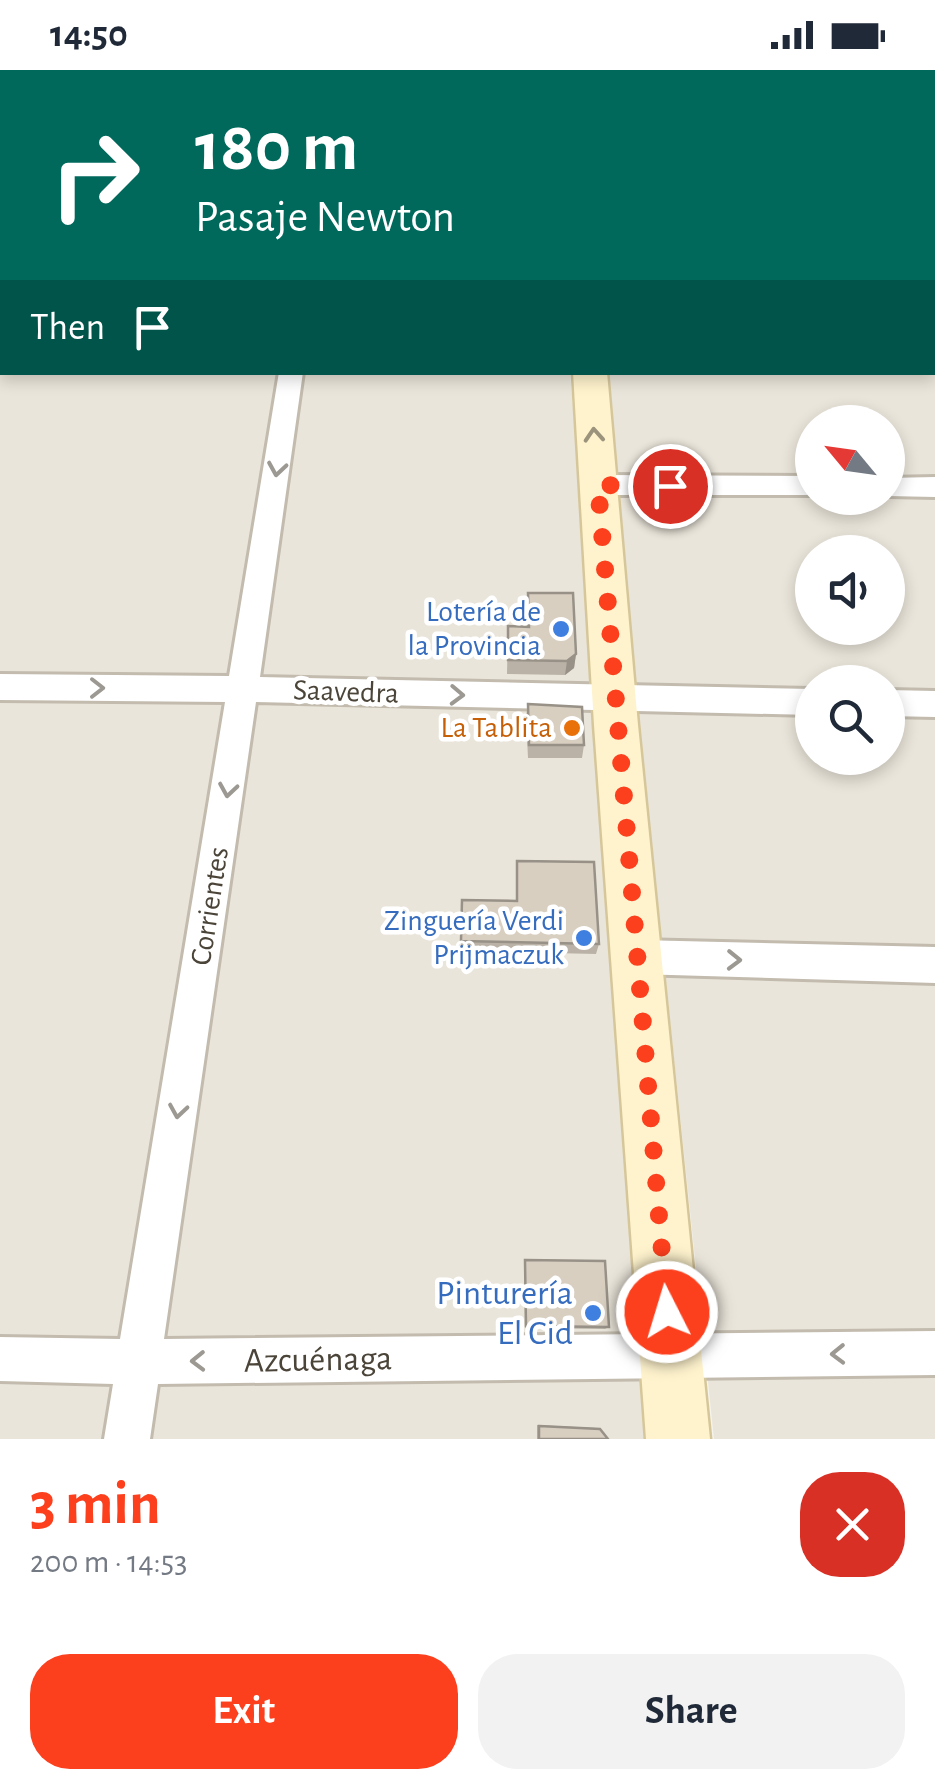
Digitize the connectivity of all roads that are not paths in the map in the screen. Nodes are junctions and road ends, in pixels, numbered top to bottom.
1 (291, 375) edge
2 (590, 375) edge
3 (598, 485) junction
4 (795, 486) edge
5 (905, 486) edge
6 (935, 487) edge
7 (0, 687) edge
8 (244, 688) junction
9 (614, 699) junction
10 (795, 702) edge
11 (905, 703) edge
12 (935, 704) edge
13 (636, 958) junction
14 (935, 965) edge
15 (935, 1354) edge
16 (672, 1356) junction
17 (0, 1359) edge
18 (139, 1362) junction
19 (127, 1439) edge
20 (678, 1439) edge

1 -> 8 street, Corrientes
3 -> 2 street
3 - 4 street
3 - 9 street
5 - 6 street
7 -> 8 street, Saavedra
8 -> 9 street, Saavedra
8 -> 18 street, Corrientes
9 - 10 street, Saavedra
9 - 13 street
11 - 12 street
13 -> 14 street
13 - 16 street
15 -> 16 street, Azcuénaga
16 -> 18 street, Azcuénaga
16 - 20 street
17 - 18 street, Azcuénaga
18 - 19 street, Corrientes

